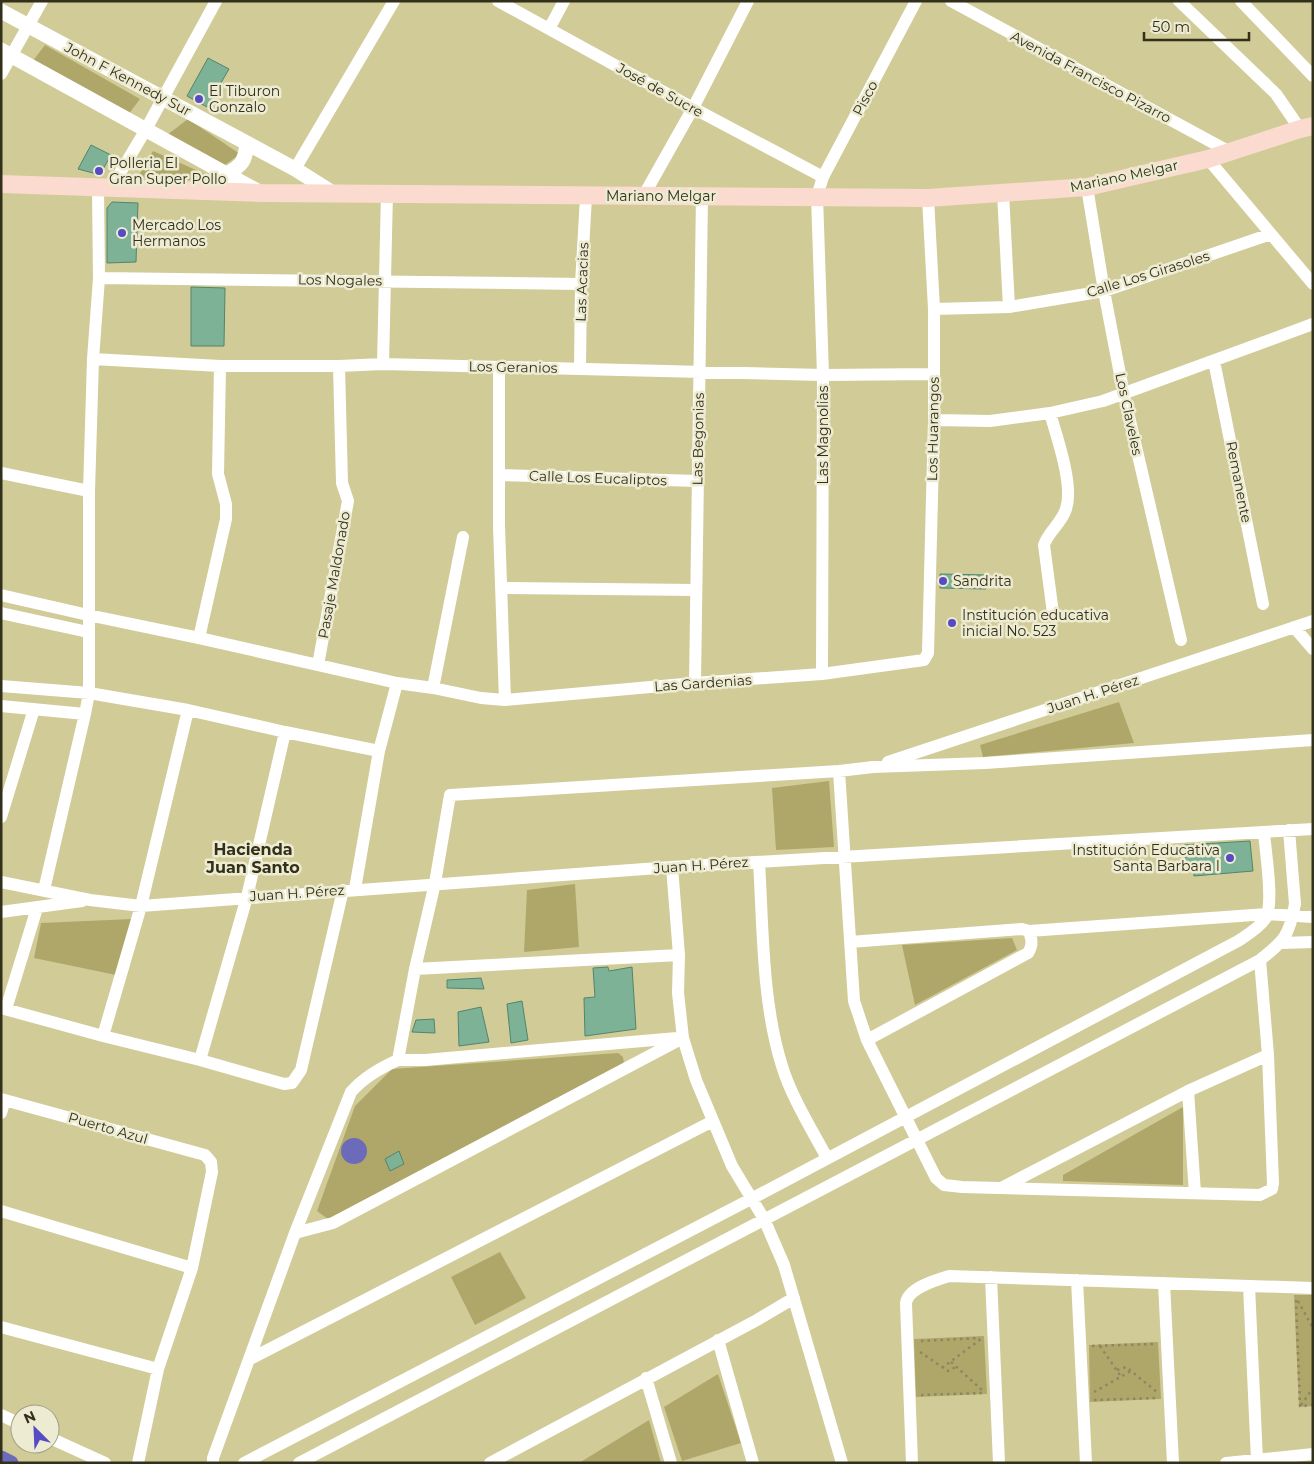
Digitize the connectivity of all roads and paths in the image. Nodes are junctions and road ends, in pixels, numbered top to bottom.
1 (42, 1) edge
2 (216, 1) edge
3 (394, 1) edge
4 (498, 1) edge
5 (564, 1) edge
6 (748, 1) edge
7 (916, 1) edge
8 (951, 1) edge
9 (1179, 1) edge
10 (1241, 1) edge
11 (1, 11) edge
12 (28, 26) junction
13 (549, 29) junction
14 (6, 53) edge
15 (1, 74) edge
16 (1313, 76) edge
17 (163, 97) junction
18 (693, 108) junction
19 (1306, 128) edge
20 (146, 131) junction
21 (247, 144) junction
22 (1230, 152) junction
23 (1208, 159) junction
24 (295, 170) junction
25 (226, 174) junction
26 (823, 177) junction
27 (1, 184) edge
28 (1087, 187) junction
29 (104, 188) junction
30 (262, 193) junction
31 (333, 193) junction
32 (387, 193) junction
33 (1003, 193) junction
34 (644, 195) junction
35 (702, 196) junction
36 (818, 196) junction
37 (586, 197) junction
38 (928, 198) junction
39 (1271, 234) junction
40 (98, 278) junction
41 (384, 281) junction
42 (581, 284) junction
43 (1313, 284) edge
44 (1104, 291) junction
45 (1009, 307) junction
46 (934, 309) junction
47 (1313, 324) edge
48 (93, 358) junction
49 (1214, 361) junction
50 (383, 364) junction
51 (220, 366) junction
52 (339, 366) junction
53 (499, 368) junction
54 (580, 368) junction
55 (699, 372) junction
56 (934, 374) junction
57 (823, 375) junction
58 (1124, 395) junction
59 (1050, 413) junction
60 (934, 420) junction
61 (1, 473) edge
62 (499, 475) junction
63 (698, 481) junction
64 (89, 491) junction
65 (462, 537) dead end
66 (501, 588) junction
67 (696, 590) junction
68 (1, 595) edge
69 (1263, 604) dead end
70 (1, 613) edge
71 (1054, 613) dead end
72 (88, 616) junction
73 (1313, 621) edge
74 (1294, 627) junction
75 (88, 632) junction
76 (199, 638) junction
77 (1181, 640) dead end
78 (1313, 649) edge
79 (924, 660) joint
80 (318, 664) junction
81 (822, 674) junction
82 (397, 683) junction
83 (695, 683) junction
84 (1, 686) edge
85 (433, 688) junction
86 (89, 694) junction
87 (505, 700) junction
88 (1, 706) edge
89 (34, 709) junction
90 (188, 710) junction
91 (85, 714) junction
92 (285, 732) junction
93 (1313, 740) edge
94 (379, 751) junction
95 (874, 767) junction
96 (839, 771) junction
97 (1, 817) edge
98 (1313, 829) edge
99 (1289, 830) junction
100 (1264, 832) junction
101 (845, 857) junction
102 (759, 862) junction
103 (672, 867) junction
104 (1, 882) edge
105 (435, 884) junction
106 (44, 890) junction
107 (349, 890) junction
108 (247, 897) junction
109 (90, 900) junction
110 (141, 906) junction
111 (37, 908) junction
112 (1, 912) edge
113 (1267, 914) junction
114 (1293, 916) junction
115 (1313, 917) edge
116 (1029, 931) junction
117 (850, 942) junction
118 (1313, 942) edge
119 (1281, 943) junction
120 (679, 954) junction
121 (1260, 960) junction
122 (415, 969) junction
123 (4, 1008) edge
124 (103, 1036) junction
125 (683, 1038) junction
126 (867, 1040) junction
127 (1268, 1054) junction
128 (200, 1060) junction
129 (398, 1060) junction
130 (1188, 1091) junction
131 (3, 1099) edge
132 (1, 1113) edge
133 (905, 1117) junction
134 (712, 1121) junction
135 (917, 1140) junction
136 (826, 1158) junction
137 (1001, 1188) junction
138 (1195, 1193) junction
139 (751, 1198) junction
140 (1, 1211) edge
141 (764, 1219) junction
142 (295, 1233) junction
143 (192, 1268) junction
144 (991, 1277) junction
145 (1077, 1280) junction
146 (1164, 1283) junction
147 (1249, 1286) junction
148 (1313, 1288) edge
149 (794, 1298) junction
150 (1, 1327) edge
151 (1313, 1328) edge
152 (718, 1340) junction
153 (917, 1341) dead end
154 (1156, 1344) dead end
155 (1091, 1346) dead end
156 (1100, 1346) junction
157 (917, 1349) dead end
158 (250, 1359) junction
159 (951, 1362) junction
160 (956, 1367) junction
161 (942, 1368) junction
162 (158, 1369) junction
163 (1117, 1370) junction
164 (1131, 1372) junction
165 (646, 1378) junction
166 (1122, 1378) junction
167 (1313, 1388) edge
168 (1093, 1393) dead end
169 (1158, 1393) dead end
170 (919, 1395) dead end
171 (1158, 1398) dead end
172 (1093, 1400) dead end
173 (1313, 1405) edge
174 (1300, 1406) junction
175 (60, 1443) edge
176 (1313, 1454) edge
177 (1257, 1460) junction
178 (105, 1463) edge
179 (138, 1463) edge
180 (213, 1463) edge
181 (244, 1463) edge
182 (299, 1463) edge
183 (490, 1463) edge
184 (671, 1463) edge
185 (753, 1463) edge
186 (842, 1463) edge
187 (912, 1463) edge
188 (999, 1463) edge
189 (1086, 1463) edge
190 (1173, 1463) edge
191 (1226, 1463) edge

1 - 12 street
2 - 17 street
3 - 24 street
4 - 13 street, José de Sucre
5 - 13 street
6 - 18 street
7 - 26 street, Pisco
8 - 22 street, Avenida Francisco Pizarro
9 - 19 street
10 - 16 street
11 - 12 street, John F Kennedy Sur
12 - 14 street
12 - 17 street, John F Kennedy Sur
13 - 18 street, José de Sucre
14 - 15 street
14 - 20 street
17 - 20 street
17 - 21 street, John F Kennedy Sur
18 - 26 street, José de Sucre
18 - 34 street
19 - 22 main road, Mariano Melgar
20 - 25 street
20 - 29 street
21 - 24 street, John F Kennedy Sur
21 - 25 street
22 - 23 main road, Mariano Melgar
23 - 28 main road, Mariano Melgar
23 - 39 street
24 - 31 street, John F Kennedy Sur
25 - 30 street
26 - 36 street, Pisco
27 - 29 main road, Mariano Melgar
28 - 33 main road, Mariano Melgar
28 - 44 street, Los Claveles
29 - 30 main road, Mariano Melgar
29 - 40 street
30 - 31 main road, Mariano Melgar
31 - 32 main road, Mariano Melgar
32 - 37 main road, Mariano Melgar
32 - 41 street
33 - 38 main road, Mariano Melgar
33 - 45 street
34 - 35 main road, Mariano Melgar
34 - 37 main road, Mariano Melgar
35 - 36 main road, Mariano Melgar
35 - 55 street, Las Begonias
36 - 38 main road, Mariano Melgar
36 - 57 street, Las Magnolias
37 - 42 street, Las Acacias
38 - 46 street, Los Huarangos
39 - 43 street
39 - 44 street, Calle Los Girasoles
40 - 41 street, Los Nogales
40 - 48 street
41 - 42 street, Los Nogales
41 - 50 street
42 - 54 street, Las Acacias
44 - 45 street, Calle Los Girasoles
44 - 58 street, Los Claveles
45 - 46 street, Calle Los Girasoles
46 - 56 street, Los Huarangos
47 - 49 street
48 - 51 street, Los Geranios
48 - 64 street
49 - 58 street
49 - 69 street, Remanente
50 - 52 street, Los Geranios
50 - 53 street, Los Geranios
51 - 52 street, Los Geranios
51 - 76 street
52 - 80 street, Pasaje Maldonado
53 - 54 street, Los Geranios
53 - 62 street
54 - 55 street, Los Geranios
55 - 57 street, Los Geranios
55 - 63 street, Las Begonias
56 - 57 street, Los Geranios
56 - 60 street, Los Huarangos
57 - 81 street, Las Magnolias
58 - 59 street
58 - 77 street, Los Claveles
59 - 60 street
59 - 71 street
60 - 79 street, Los Huarangos
61 - 64 street
62 - 63 street, Calle Los Eucaliptos
62 - 66 street
63 - 67 street, Las Begonias
64 - 72 street
65 - 85 street
66 - 67 street
66 - 87 street
67 - 83 street, Las Begonias
68 - 72 street, Las Gardenias
70 - 75 street
72 - 75 street
72 - 76 street, Las Gardenias
73 - 74 street, Juan H. Pérez
74 - 78 street
74 - 95 street, Juan H. Pérez
75 - 86 street
76 - 80 street, Las Gardenias
79 - 81 street, Las Gardenias
80 - 82 street, Las Gardenias
81 - 83 street, Las Gardenias
82 - 85 street, Las Gardenias
82 - 94 street
83 - 87 street, Las Gardenias
84 - 86 street
85 - 87 street, Las Gardenias
86 - 90 street
86 - 91 street
88 - 89 street
89 - 91 street
89 - 97 street
90 - 92 street
90 - 110 street
91 - 106 street
92 - 94 street
92 - 108 street
93 - 95 street
94 - 107 street
95 - 96 street
96 - 101 street
96 - 105 street
98 - 99 street, Juan H. Pérez
99 - 100 street, Juan H. Pérez
99 - 114 street
100 - 101 street, Juan H. Pérez
100 - 113 street
101 - 102 street, Juan H. Pérez
101 - 117 street
102 - 103 street, Juan H. Pérez
102 - 136 street
103 - 105 street, Juan H. Pérez
103 - 120 street
104 - 106 street
105 - 107 street, Juan H. Pérez
105 - 122 street
106 - 109 street
107 - 108 street, Juan H. Pérez
107 - 128 street
108 - 110 street, Juan H. Pérez
108 - 128 street
109 - 110 street, Juan H. Pérez
109 - 111 street
110 - 124 street
111 - 112 street
111 - 123 street
113 - 114 street
113 - 116 street
113 - 133 street
114 - 115 street
114 - 119 street
116 - 117 street
116 - 126 street
117 - 126 street
118 - 119 street
119 - 121 street
120 - 122 street
120 - 125 street
121 - 127 street
121 - 135 street
122 - 129 street
123 - 124 street
124 - 128 street
125 - 129 street
125 - 134 street
125 - 142 street
126 - 133 street
127 - 130 street
127 - 138 street
129 - 142 street
130 - 137 street
130 - 138 street
131 - 132 street
131 - 143 street, Puerto Azul
133 - 135 street
133 - 136 street
134 - 139 street
134 - 158 street
135 - 137 street
135 - 141 street
136 - 139 street
137 - 138 street
139 - 141 street
139 - 181 street
140 - 143 street
141 - 149 street
141 - 182 street
142 - 158 street
143 - 162 street
144 - 145 street
144 - 187 street
144 - 188 street
145 - 146 street
145 - 189 street
146 - 147 street
146 - 190 street
147 - 148 street
147 - 177 street
149 - 152 street
149 - 186 street
150 - 162 street
151 - 174 path
152 - 165 street
152 - 185 street
153 - 159 path
154 - 156 path
155 - 156 path
156 - 163 path
157 - 161 path
158 - 180 street
159 - 160 path
159 - 161 path
160 - 161 path
160 - 170 path
162 - 179 street
163 - 164 path
163 - 166 path
164 - 166 path
164 - 169 path
165 - 183 street
165 - 184 street
166 - 168 path
167 - 174 path
171 - 172 path
173 - 174 path
175 - 178 street
176 - 177 street
177 - 191 street

